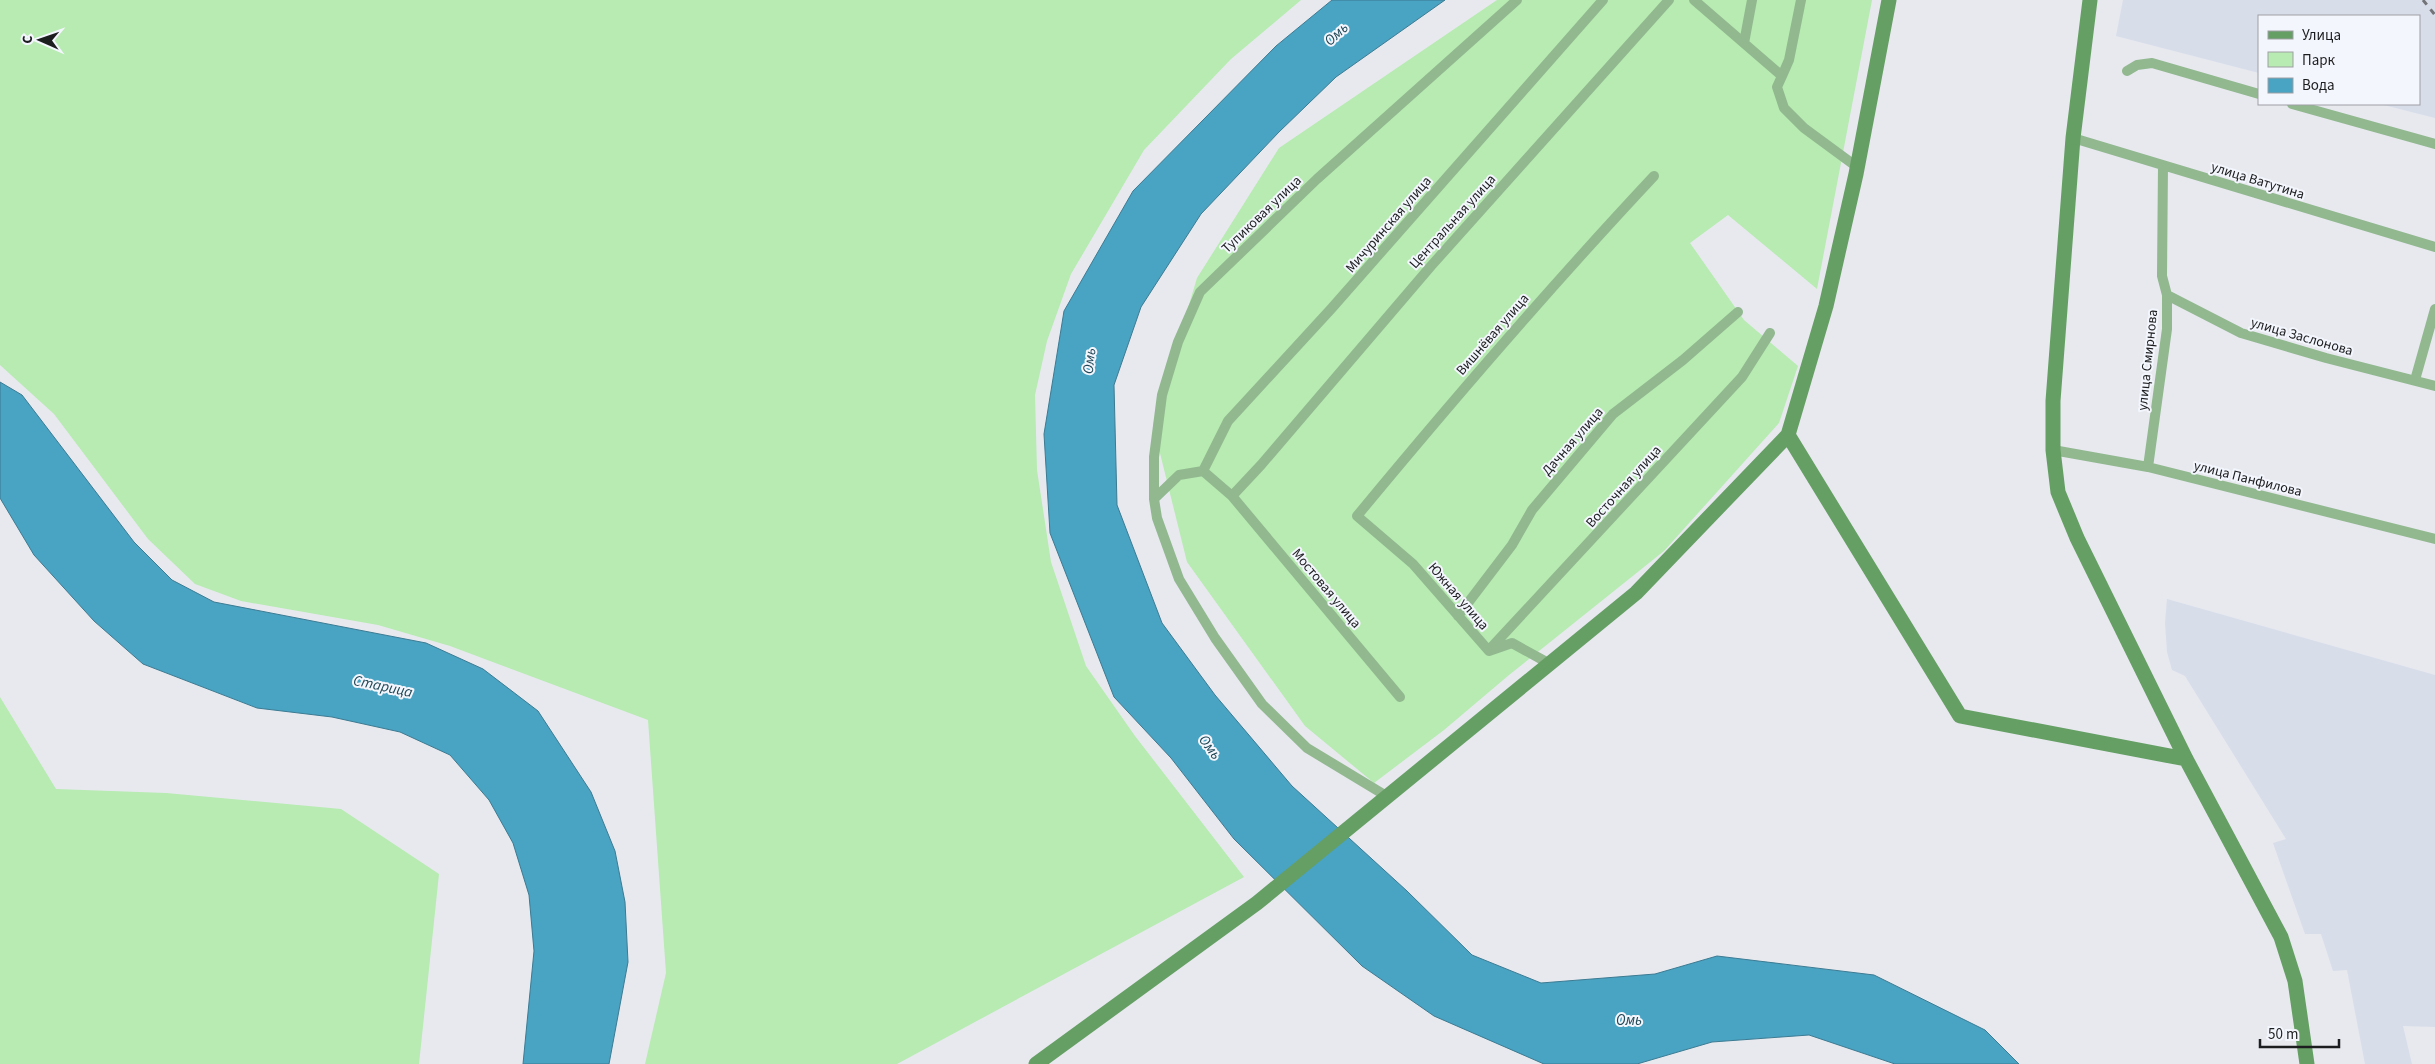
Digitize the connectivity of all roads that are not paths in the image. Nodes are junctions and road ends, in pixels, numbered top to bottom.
1 (1517, 0) edge
2 (1603, 0) edge
3 (1669, 0) edge
4 (1752, 0) edge
5 (1801, 0) edge
6 (1889, 0) edge
7 (2090, 0) edge
8 (1699, 2) edge
9 (1744, 43) junction
10 (2128, 71) dead end
11 (1782, 76) junction
12 (2258, 94) edge
13 (2296, 105) edge
14 (2073, 138) junction
15 (2435, 144) edge
16 (2163, 166) junction
17 (1857, 167) junction
18 (1654, 176) dead end
19 (2435, 247) edge
20 (2167, 295) junction
21 (2435, 308) edge
22 (1738, 312) dead end
23 (1770, 333) dead end
24 (2415, 380) junction
25 (2435, 386) edge
26 (1788, 435) junction
27 (2054, 450) junction
28 (2148, 467) junction
29 (1203, 471) junction
30 (1232, 496) junction
31 (1154, 499) junction
32 (1357, 516) joint
33 (2435, 539) edge
34 (1458, 616) junction
35 (1489, 651) junction
36 (1550, 664) junction
37 (1400, 697) dead end
38 (2186, 758) junction
39 (1386, 800) junction
40 (1036, 1064) edge
41 (2307, 1064) edge

1 - 31 street, Тупиковая улица
2 - 29 street, Мичуринская улица
3 - 30 street, Центральная улица
4 - 9 street
5 - 11 street
6 - 17 main road
7 - 14 main road
8 - 9 street
9 - 11 street
10 - 12 street
11 - 17 street
13 - 15 street
14 - 16 street, улица Ватутина
14 - 27 main road
16 - 19 street, улица Ватутина
16 - 20 street, улица Смирнова
17 - 26 main road
18 - 32 street, Вишнёвая улица
20 - 24 street, улица Заслонова
20 - 28 street, улица Смирнова
21 - 24 street
22 - 34 street, Дачная улица
23 - 35 street, Восточная улица
24 - 25 street, улица Заслонова
26 - 36 main road
26 - 38 main road
27 - 28 street, улица Панфилова
27 - 38 main road
28 - 33 street, улица Панфилова
29 - 30 street, Мостовая улица
29 - 31 street
30 - 37 street, Мостовая улица
31 - 39 street, Тупиковая улица
32 - 34 street, Южная улица
34 - 35 street, Южная улица
35 - 36 street, Южная улица
36 - 39 main road
38 - 41 main road
39 - 40 main road

